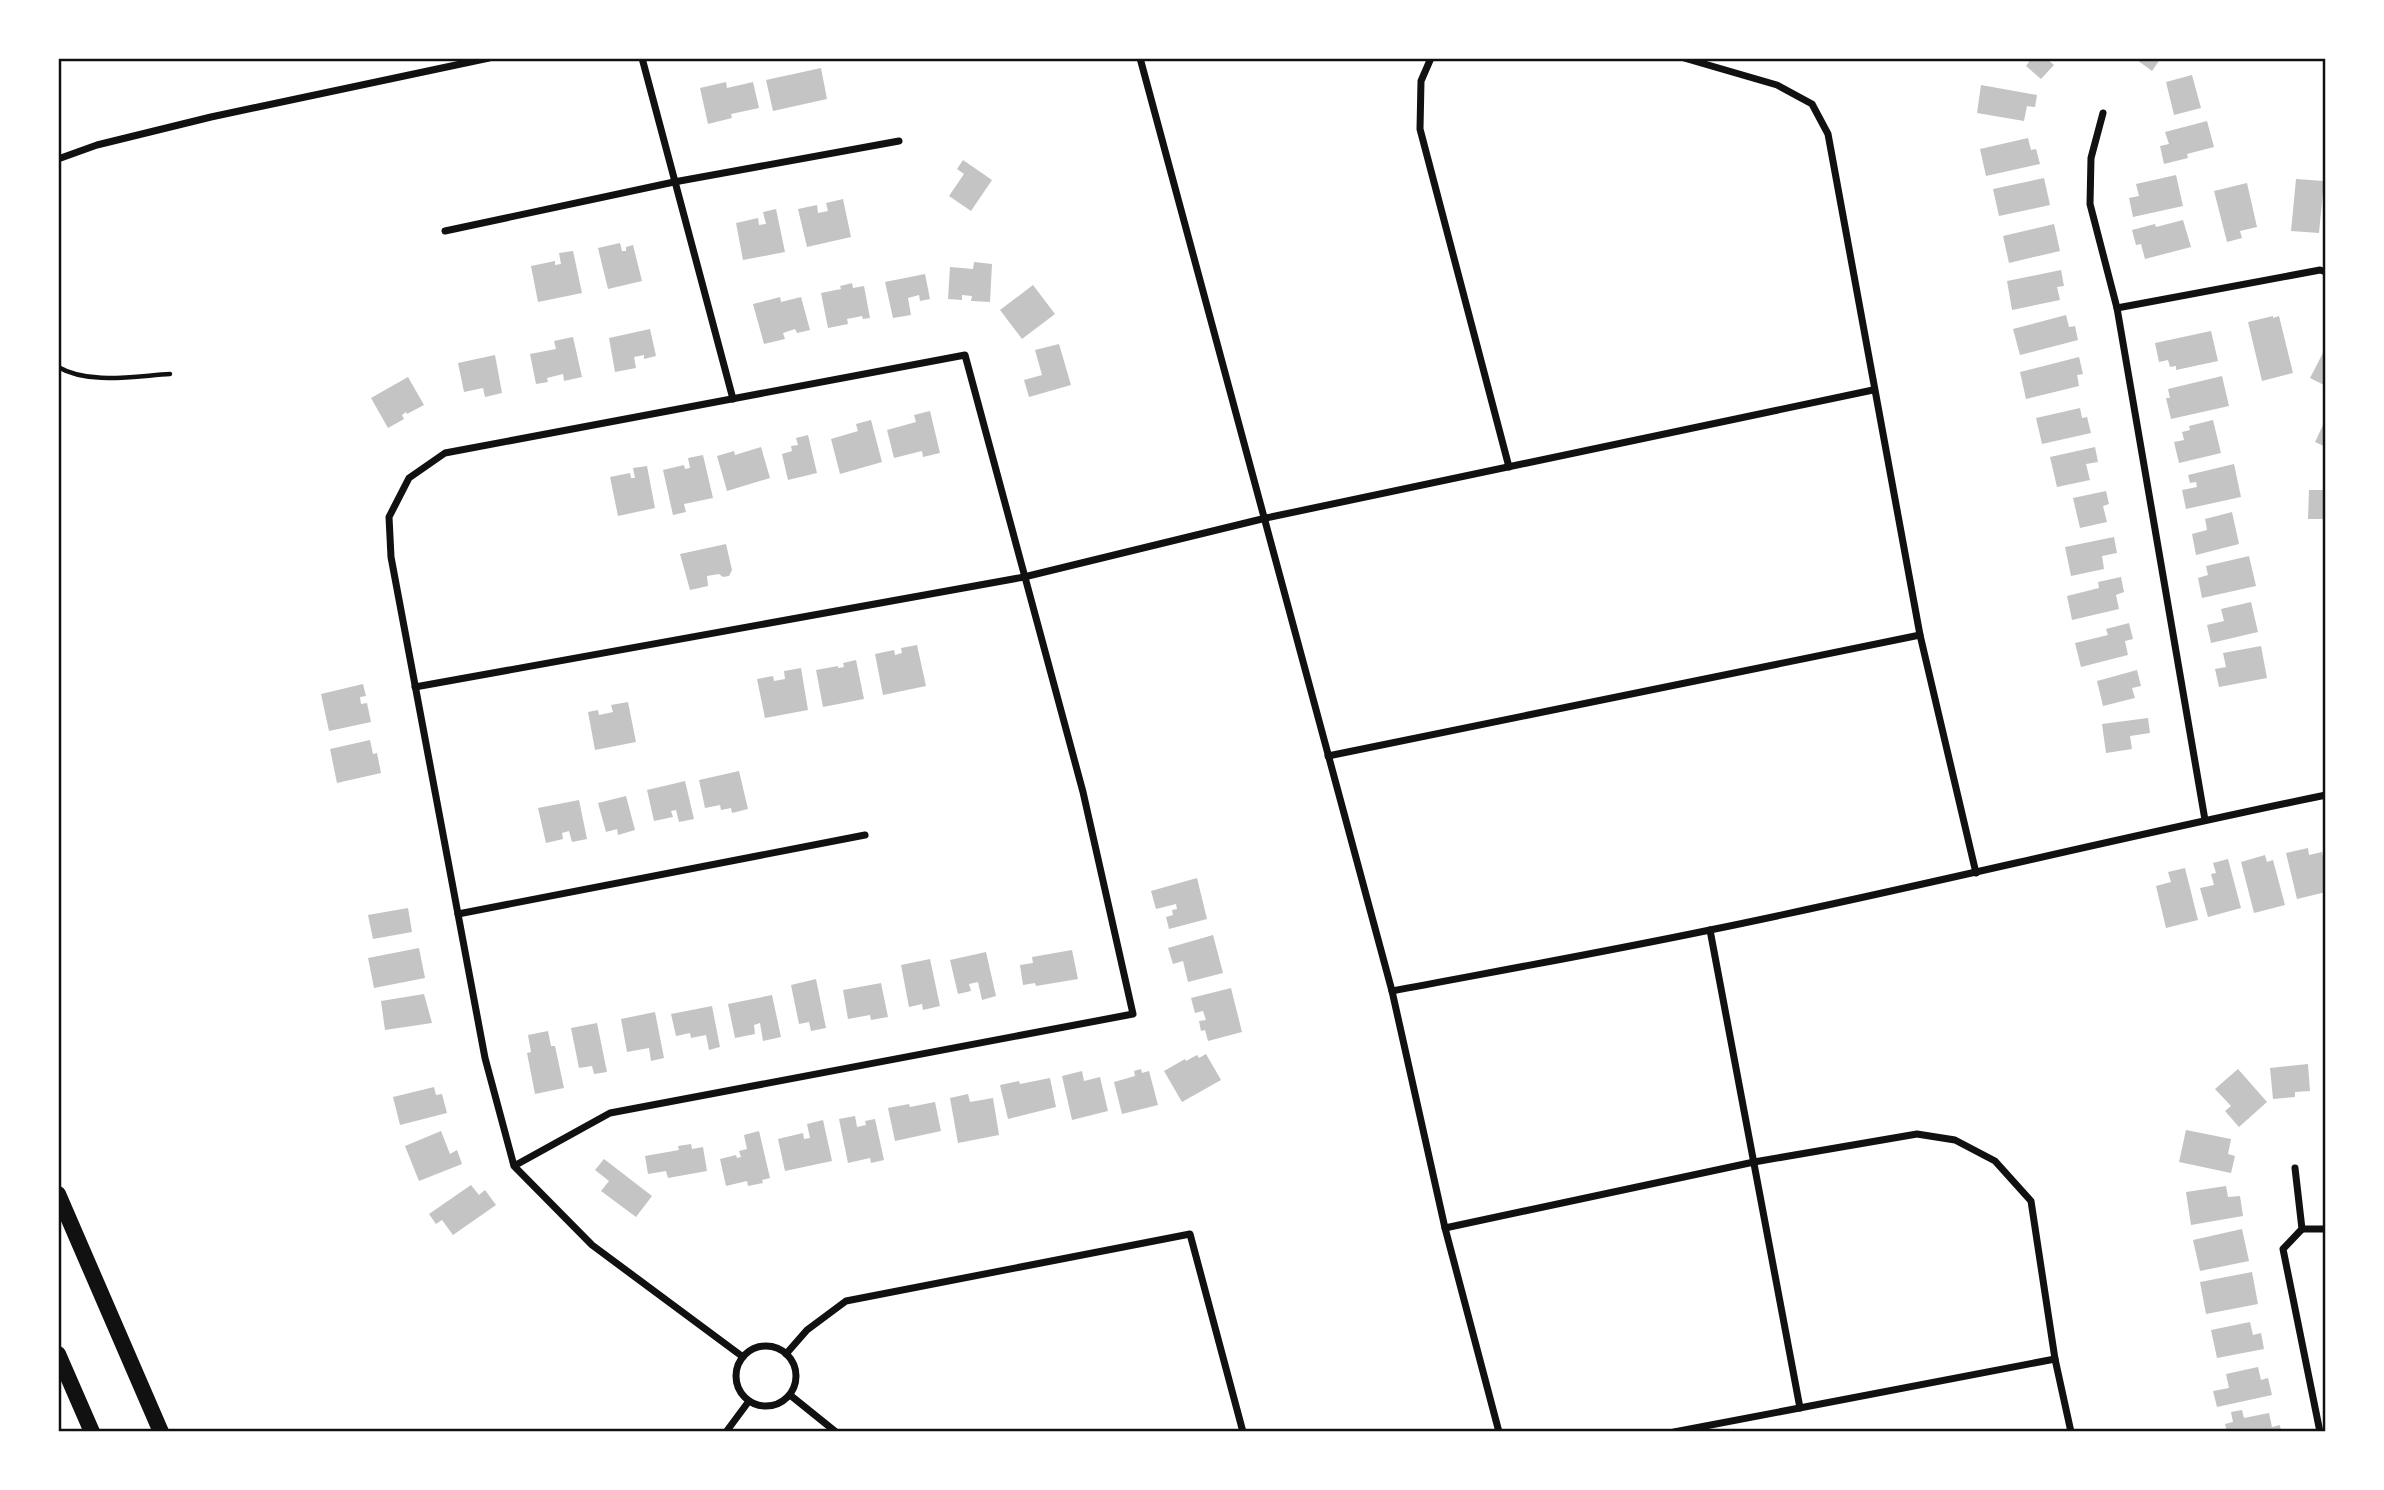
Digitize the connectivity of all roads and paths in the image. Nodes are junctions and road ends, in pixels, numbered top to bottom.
1 (489, 58) edge
2 (642, 58) edge
3 (1140, 58) edge
4 (1431, 58) edge
5 (1684, 58) edge
6 (2103, 113) dead end
7 (899, 141) dead end
8 (58, 159) edge
9 (674, 182) junction
10 (445, 231) dead end
11 (2326, 272) edge
12 (2117, 308) junction
13 (58, 368) edge
14 (170, 374) dead end
15 (1873, 390) junction
16 (733, 399) junction
17 (1509, 467) junction
18 (1266, 518) junction
19 (1024, 577) junction
20 (1920, 635) junction
21 (415, 687) junction
22 (1328, 756) junction
23 (2326, 795) edge
24 (2205, 820) junction
25 (865, 835) dead end
26 (1976, 873) junction
27 (458, 914) junction
28 (1710, 930) junction
29 (1392, 991) junction
30 (1754, 1162) junction
31 (514, 1167) junction
32 (2295, 1168) dead end
33 (58, 1194) edge
34 (1445, 1228) junction
35 (2302, 1229) junction
36 (2326, 1229) edge
37 (58, 1354) edge
38 (786, 1354) junction
39 (743, 1357) junction
40 (2055, 1359) junction
41 (790, 1395) junction
42 (749, 1401) junction
43 (1801, 1408) junction
44 (92, 1432) edge
45 (161, 1432) edge
46 (726, 1432) edge
47 (836, 1432) edge
48 (1243, 1432) edge
49 (1499, 1432) edge
50 (1674, 1432) edge
51 (2071, 1432) edge
52 (2320, 1432) edge

1 - 8 street
2 - 9 street
3 - 18 street
4 - 17 street
5 - 15 street
6 - 12 street
7 - 9 street
9 - 10 street
9 - 16 street
11 - 12 street
12 - 24 street
13 - 14 lane
15 - 17 street
15 - 20 street
16 - 19 street
16 - 21 street
17 - 18 street
18 - 19 street
18 - 22 street
19 - 21 street
19 - 31 street
20 - 22 street
20 - 26 street
21 - 27 street
22 - 29 street
23 - 24 street
24 - 26 street
25 - 27 street
26 - 28 street
27 - 31 street
28 - 29 street
28 - 30 street
29 - 34 street
30 - 34 street
30 - 40 street
30 - 43 street
31 - 39 street
32 - 35 street
33 - 45 highway
34 - 49 street
35 - 36 street
35 - 52 street
37 - 44 highway
38 - 39 street
38 - 41 street
38 - 48 street
39 - 42 street
40 - 43 street
40 - 51 street
41 - 42 street
41 - 47 street
42 - 46 street
43 - 50 street

